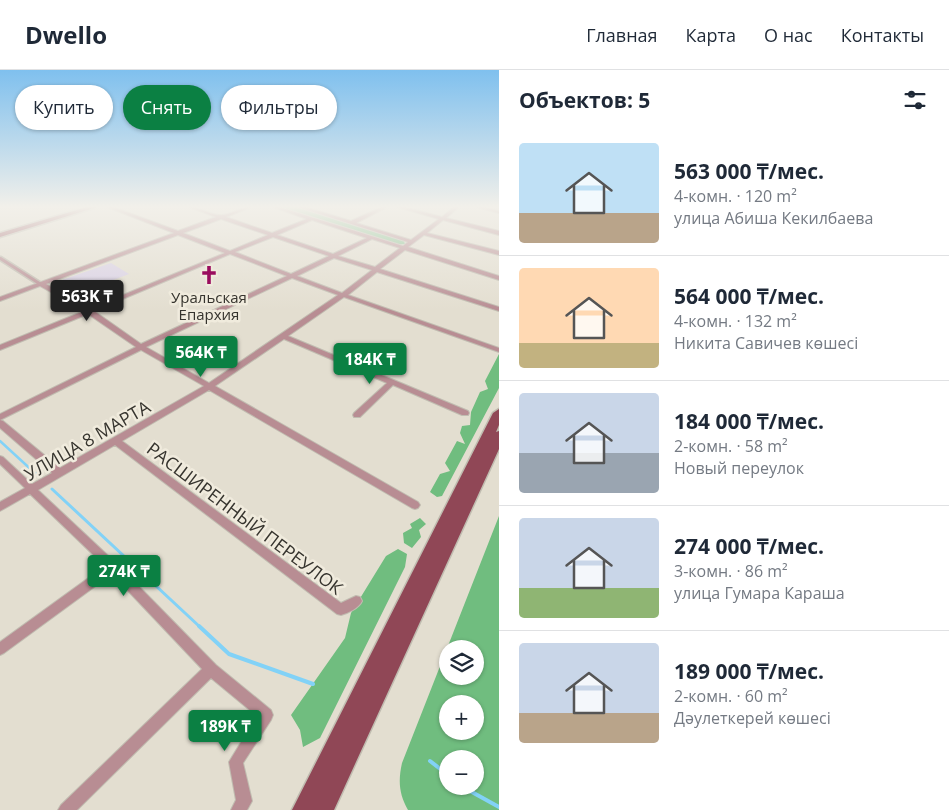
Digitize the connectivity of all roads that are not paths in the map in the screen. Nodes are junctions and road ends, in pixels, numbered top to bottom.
1 (156, 242) edge
2 (202, 242) edge
3 (256, 242) edge
4 (291, 242) edge
5 (364, 242) edge
6 (382, 242) edge
7 (412, 242) edge
8 (455, 242) edge
9 (402, 248) junction
10 (230, 252) junction
11 (499, 253) edge
12 (334, 256) junction
13 (0, 258) edge
14 (378, 270) junction
15 (293, 276) junction
16 (499, 278) edge
17 (41, 284) junction
18 (344, 296) junction
19 (0, 298) edge
20 (499, 309) edge
21 (89, 311) junction
22 (283, 336) junction
23 (141, 347) junction
24 (0, 348) edge
25 (499, 350) edge
26 (392, 382) junction
27 (210, 386) junction
28 (499, 413) edge
29 (465, 414) dead end
30 (357, 415) dead end
31 (0, 416) edge
32 (0, 423) edge
33 (499, 435) edge
34 (116, 441) junction
35 (0, 459) edge
36 (59, 473) junction
37 (32, 488) junction
38 (415, 505) dead end
39 (0, 507) edge
40 (113, 567) junction
41 (356, 601) dead end
42 (0, 649) edge
43 (211, 669) junction
44 (66, 810) edge
45 (239, 810) edge
46 (303, 810) edge
47 (323, 810) edge

1 - 17 street
2 - 10 street
3 - 10 street
4 - 12 street
5 - 12 street
6 - 9 street
7 - 9 street, УЛИЦА 8 МАРТА
8 - 11 street
9 - 14 street, УЛИЦА 8 МАРТА
9 - 16 street
10 - 15 street
10 - 21 street
12 - 14 street
12 - 15 street
13 - 17 street
14 - 18 street, УЛИЦА 8 МАРТА
14 - 20 street
15 - 18 street
15 - 23 street
17 - 19 street
17 - 21 street
18 - 22 street, УЛИЦА 8 МАРТА
18 - 25 street
21 - 23 street
21 - 24 street
22 - 26 street
22 - 27 street, УЛИЦА 8 МАРТА
23 - 27 street
23 - 31 street
26 - 29 street
26 - 30 street
27 - 34 street, УЛИЦА 8 МАРТА
27 - 38 street
28 - 46 main road
32 - 36 street
33 - 47 main road
34 - 36 street, УЛИЦА 8 МАРТА
34 - 41 street, РАСШИРЕННЫЙ ПЕРЕУЛОК
35 - 37 street
36 - 37 street, УЛИЦА 8 МАРТА
37 - 39 street, УЛИЦА 8 МАРТА
37 - 40 street
40 - 42 street
40 - 43 street
43 - 44 street
43 - 45 street

